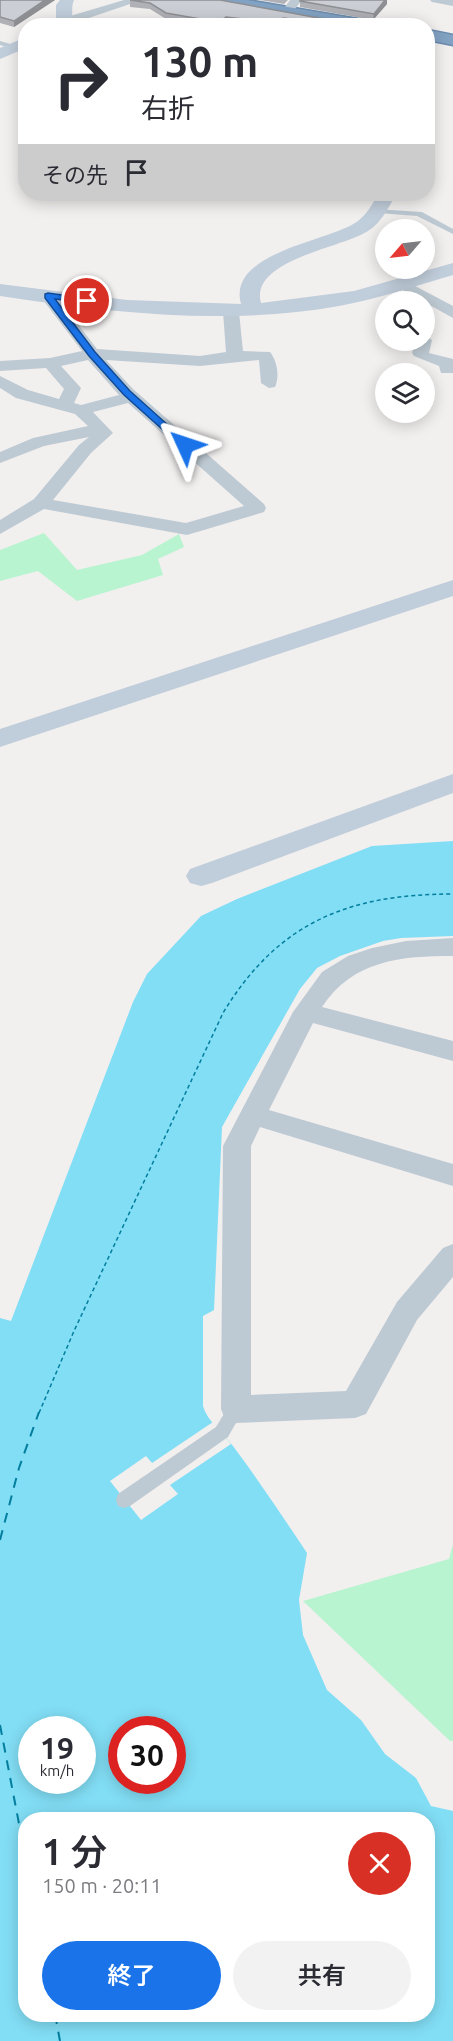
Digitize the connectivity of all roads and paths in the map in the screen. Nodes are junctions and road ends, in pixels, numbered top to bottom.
1 (67, 0) edge
2 (136, 0) edge
3 (221, 0) edge
4 (436, 0) edge
5 (453, 3) edge
6 (292, 6) edge
7 (61, 18) edge
8 (79, 18) edge
9 (339, 18) edge
10 (435, 36) edge
11 (453, 40) edge
12 (14, 44) edge
13 (0, 54) edge
14 (382, 202) edge
15 (453, 232) edge
16 (453, 269) edge
17 (402, 284) junction
18 (0, 290) edge
19 (48, 296) junction
20 (253, 310) junction
21 (231, 312) junction
22 (453, 313) edge
23 (435, 329) edge
24 (421, 351) edge
25 (92, 354) junction
26 (235, 356) junction
27 (50, 363) junction
28 (0, 366) edge
29 (447, 369) dead end
30 (0, 381) edge
31 (268, 382) dead end
32 (131, 397) junction
33 (73, 407) junction
34 (100, 429) junction
35 (0, 458) edge
36 (41, 502) junction
37 (0, 528) edge
38 (453, 588) edge
39 (0, 738) edge
40 (453, 783) edge
41 (201, 876) dead end
42 (453, 947) edge
43 (306, 1012) junction
44 (453, 1051) edge
45 (254, 1115) junction
46 (453, 1175) edge
47 (453, 1256) edge
48 (229, 1421) junction
49 (124, 1500) dead end

1 - 7 street
2 - 8 street
3 - 6 highway
4 - 5 street
6 - 9 highway
10 - 11 highway
12 - 13 street
14 - 15 lane
14 - 20 street
16 - 17 street
17 - 20 street
17 - 22 street
18 - 19 street
19 - 21 street
19 - 25 street
20 - 21 street
21 - 26 street
22 - 23 street
24 - 29 street
25 - 26 street
25 - 27 street
25 - 32 street
26 - 31 street
27 - 28 street
27 - 33 street
30 - 33 street
32 - 33 street
32 - 36 street
33 - 34 street
34 - 35 street
34 - 36 street
36 - 37 street
38 - 39 street
40 - 41 street
42 - 43 street
43 - 44 street
43 - 45 street
45 - 46 street
45 - 48 street
47 - 48 street
48 - 49 lane

